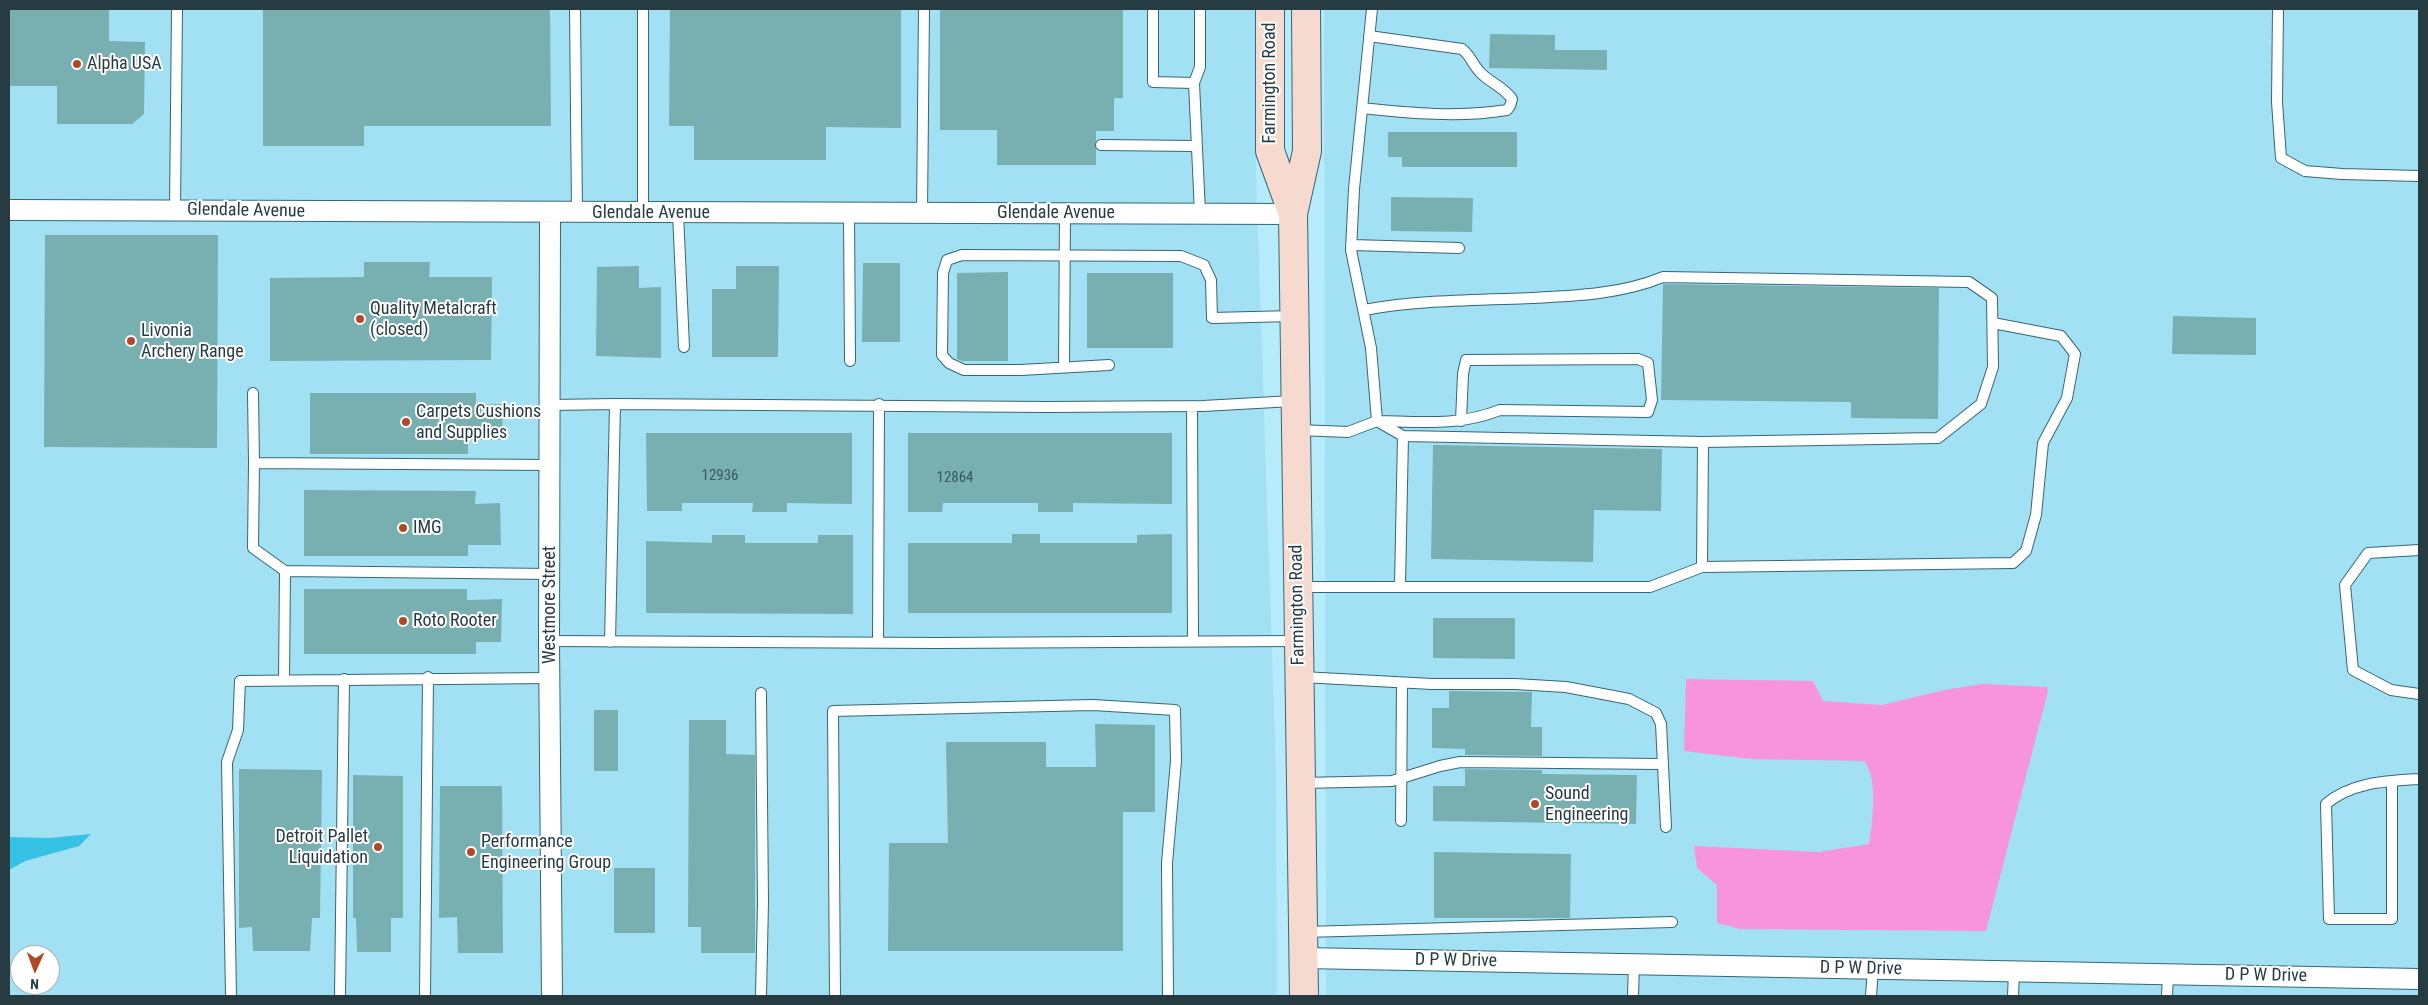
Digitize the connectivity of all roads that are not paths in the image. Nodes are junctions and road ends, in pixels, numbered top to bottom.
1 (176, 9) edge
2 (575, 9) edge
3 (643, 9) edge
4 (924, 9) edge
5 (1153, 9) edge
6 (1200, 9) edge
7 (1270, 9) edge
8 (1306, 9) edge
9 (1372, 9) edge
10 (2278, 9) edge
11 (1369, 36) junction
12 (1194, 82) junction
13 (1362, 108) junction
14 (1101, 146) dead end
15 (1196, 146) junction
16 (2419, 176) edge
17 (9, 210) edge
18 (175, 210) junction
19 (550, 213) junction
20 (577, 213) junction
21 (643, 213) junction
22 (678, 213) junction
23 (849, 213) junction
24 (922, 213) junction
25 (1065, 213) junction
26 (1200, 213) junction
27 (1293, 214) junction
28 (1351, 244) junction
29 (1459, 248) dead end
30 (1064, 256) junction
31 (1364, 310) junction
32 (1294, 316) junction
33 (1992, 323) junction
34 (684, 347) dead end
35 (850, 361) dead end
36 (1109, 364) dead end
37 (1064, 367) junction
38 (254, 393) dead end
39 (1294, 400) junction
40 (615, 404) junction
41 (879, 404) junction
42 (551, 405) junction
43 (1192, 406) junction
44 (1377, 421) junction
45 (1462, 421) junction
46 (1295, 430) junction
47 (1404, 436) junction
48 (1703, 442) junction
49 (254, 462) junction
50 (551, 465) junction
51 (2419, 550) edge
52 (1702, 567) junction
53 (285, 571) junction
54 (551, 574) junction
55 (1400, 585) junction
56 (1297, 587) junction
57 (1193, 640) junction
58 (1298, 640) junction
59 (549, 641) junction
60 (610, 642) junction
61 (878, 642) junction
62 (1299, 677) junction
63 (428, 678) junction
64 (550, 678) junction
65 (344, 679) junction
66 (284, 680) junction
67 (1402, 683) junction
68 (761, 693) dead end
69 (2419, 694) edge
70 (1662, 764) junction
71 (2419, 779) edge
72 (1401, 780) junction
73 (2392, 781) junction
74 (1300, 783) junction
75 (1401, 821) dead end
76 (1666, 826) dead end
77 (1672, 922) dead end
78 (1303, 945) junction
79 (1634, 964) junction
80 (1872, 969) junction
81 (2014, 972) junction
82 (2168, 975) junction
83 (2419, 979) edge
84 (232, 996) edge
85 (340, 996) edge
86 (425, 996) edge
87 (552, 996) edge
88 (760, 996) edge
89 (835, 996) edge
90 (1168, 996) edge
91 (1304, 996) edge
92 (1633, 996) edge
93 (1871, 996) edge
94 (2014, 996) edge
95 (2167, 996) edge

1 - 18 lane
2 - 20 lane
3 - 21 lane
4 - 24 lane
5 - 12 lane
6 - 12 lane
7 - 27 main road, Farmington Road
8 - 27 main road, Farmington Road
9 - 11 lane
10 - 16 lane
11 - 13 lane
11 - 13 lane
12 - 15 lane
13 - 28 lane
14 - 15 lane
15 - 26 lane
17 - 18 street, Glendale Avenue
18 - 19 street, Glendale Avenue
19 - 20 street, Glendale Avenue
19 - 42 street, Westmore Street
20 - 21 street, Glendale Avenue
21 - 22 street, Glendale Avenue
22 - 23 street, Glendale Avenue
22 - 34 lane
23 - 24 street, Glendale Avenue
23 - 35 lane
24 - 25 street, Glendale Avenue
25 - 26 street, Glendale Avenue
25 - 30 lane
26 - 27 street, Glendale Avenue
27 - 32 main road, Farmington Road
28 - 29 lane
28 - 31 lane
30 - 32 lane
30 - 37 lane
30 - 37 lane
31 - 33 lane
31 - 44 lane
32 - 39 main road, Farmington Road
33 - 48 lane
33 - 52 lane
36 - 37 lane
38 - 49 lane
39 - 43 lane
39 - 46 main road, Farmington Road
40 - 41 lane
40 - 42 lane
40 - 60 lane
41 - 43 lane
41 - 61 lane
42 - 50 street, Westmore Street
43 - 57 lane
44 - 45 lane
44 - 46 lane
44 - 47 lane
45 - 45 lane
46 - 56 main road, Farmington Road
47 - 48 lane
47 - 55 lane
48 - 52 lane
49 - 50 lane
49 - 53 lane
50 - 54 street, Westmore Street
51 - 69 lane
52 - 55 lane
53 - 54 lane
53 - 66 lane
54 - 59 street, Westmore Street
55 - 56 lane
56 - 58 main road, Farmington Road
57 - 58 lane
57 - 61 lane
58 - 62 main road, Farmington Road
59 - 60 lane
59 - 64 street, Westmore Street
60 - 61 lane
62 - 67 lane
62 - 74 main road, Farmington Road
63 - 64 lane
63 - 65 lane
63 - 86 lane
64 - 87 street, Westmore Street
65 - 66 lane
65 - 85 lane
66 - 84 lane
67 - 70 lane
67 - 72 lane
68 - 88 lane
70 - 72 lane
70 - 76 lane
71 - 73 lane
72 - 74 lane
72 - 75 lane
73 - 73 lane
74 - 78 main road, Farmington Road
77 - 78 lane
78 - 79 street, D P W Drive
78 - 91 main road, Farmington Road
79 - 80 street, D P W Drive
79 - 92 lane
80 - 81 street, D P W Drive
80 - 93 lane
81 - 82 street, D P W Drive
81 - 94 lane
82 - 83 street, D P W Drive
82 - 95 lane
89 - 90 lane

